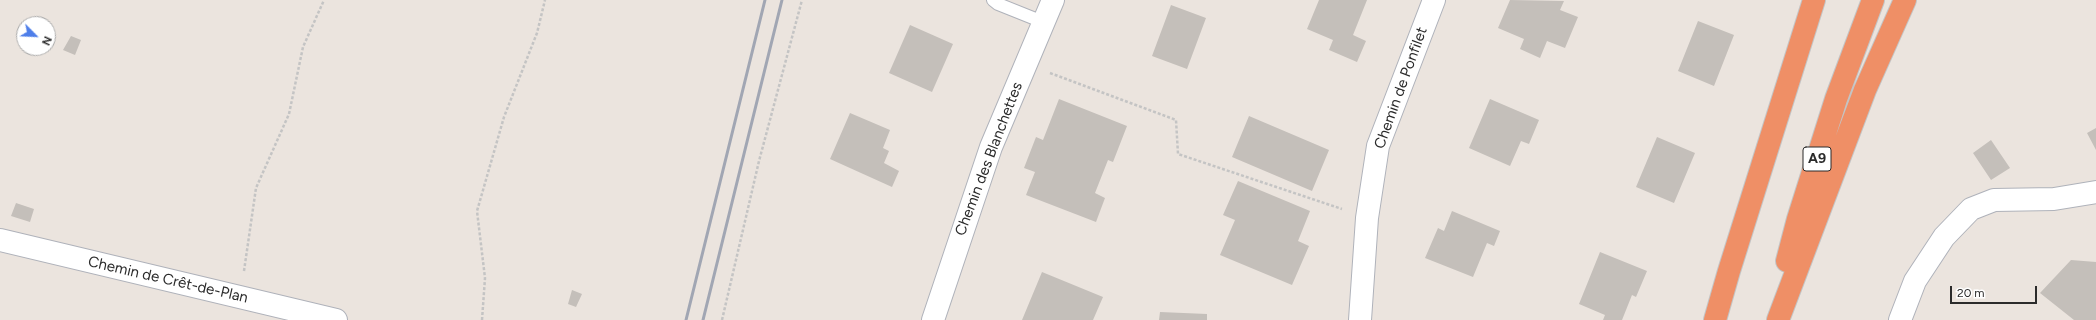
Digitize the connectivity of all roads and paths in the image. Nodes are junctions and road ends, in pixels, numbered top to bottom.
1 (324, 0) edge
2 (545, 0) edge
3 (802, 0) edge
4 (993, 0) edge
5 (1053, 0) edge
6 (1434, 0) edge
7 (1814, 0) edge
8 (1873, 0) edge
9 (1905, 0) edge
10 (1043, 22) junction
11 (1025, 64) junction
12 (2096, 192) edge
13 (1367, 218) junction
14 (0, 240) edge
15 (239, 297) junction
16 (336, 320) edge
17 (482, 320) edge
18 (722, 320) edge
19 (933, 320) edge
20 (1360, 320) edge
21 (1715, 320) edge
22 (1770, 320) edge
23 (1778, 320) edge
24 (1900, 320) edge

1 - 15 path
2 - 17 path
3 - 18 path
4 - 10 lane
5 - 10 street, Chemin des Blanchettes
6 - 13 street, Chemin de Ponfilet
7 - 21 highway
8 - 22 highway, A9
9 - 23 highway
10 - 11 street, Chemin des Blanchettes
11 - 13 path
11 - 19 street, Chemin des Blanchettes
12 - 24 street
13 - 20 street, Chemin de Ponfilet
14 - 15 street, Chemin de Crêt-de-Plan
15 - 16 street, Chemin de Crêt-de-Plan

